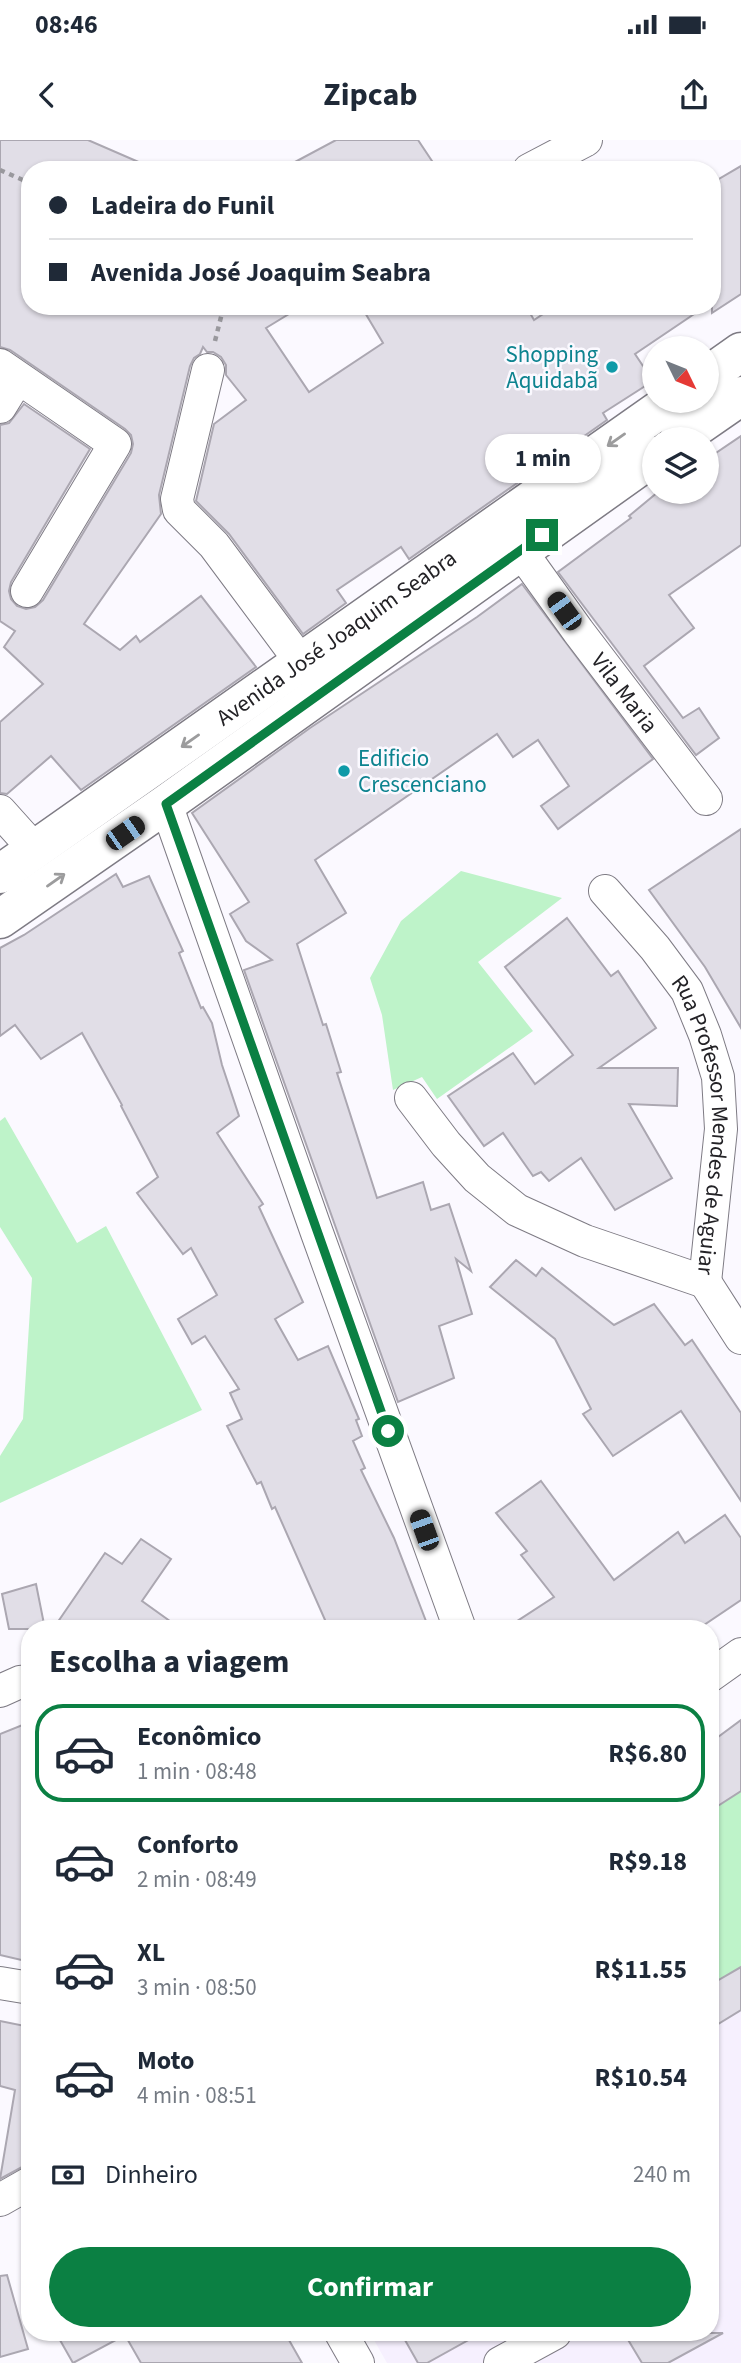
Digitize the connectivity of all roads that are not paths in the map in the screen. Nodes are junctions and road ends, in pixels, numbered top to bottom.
1 (586, 140) edge
2 (546, 161) edge
3 (741, 352) edge
4 (719, 368) edge
5 (208, 370) dead end
6 (9, 372) edge
7 (741, 396) edge
8 (0, 407) edge
9 (655, 413) edge
10 (696, 427) edge
11 (642, 464) edge
12 (520, 550) junction
13 (27, 591) dead end
14 (301, 662) junction
15 (706, 799) dead end
16 (166, 804) junction
17 (0, 811) edge
18 (35, 850) junction
19 (0, 874) edge
20 (605, 891) dead end
21 (0, 919) edge
22 (411, 1098) dead end
23 (705, 1282) junction
24 (741, 1338) edge
25 (457, 1620) edge
26 (741, 1654) edge
27 (719, 1670) edge
28 (21, 1682) edge
29 (0, 1691) edge
30 (0, 1983) edge
31 (21, 1986) edge
32 (21, 2188) edge
33 (0, 2200) edge
34 (346, 2341) edge
35 (540, 2341) edge
36 (358, 2363) edge
37 (500, 2363) edge

1 - 2 street
3 - 4 main road
5 - 14 street
6 - 8 street
6 - 13 street
7 - 10 main road
9 -> 14 main road, Avenida José Joaquim Seabra
11 - 12 main road, Avenida José Joaquim Seabra
12 - 15 street, Vila Maria
12 - 16 main road, Avenida José Joaquim Seabra
14 -> 18 main road, Avenida José Joaquim Seabra
21 -> 16 main road, Avenida José Joaquim Seabra
16 - 25 street
17 - 18 street
18 - 19 main road, Avenida José Joaquim Seabra
20 - 23 street, Rua Professor Mendes de Aguiar
22 - 23 street, Rua Professor Mendes de Aguiar
23 - 24 street
26 - 27 street
28 - 29 street
30 - 31 street
32 - 33 street
34 - 36 street
35 - 37 street

